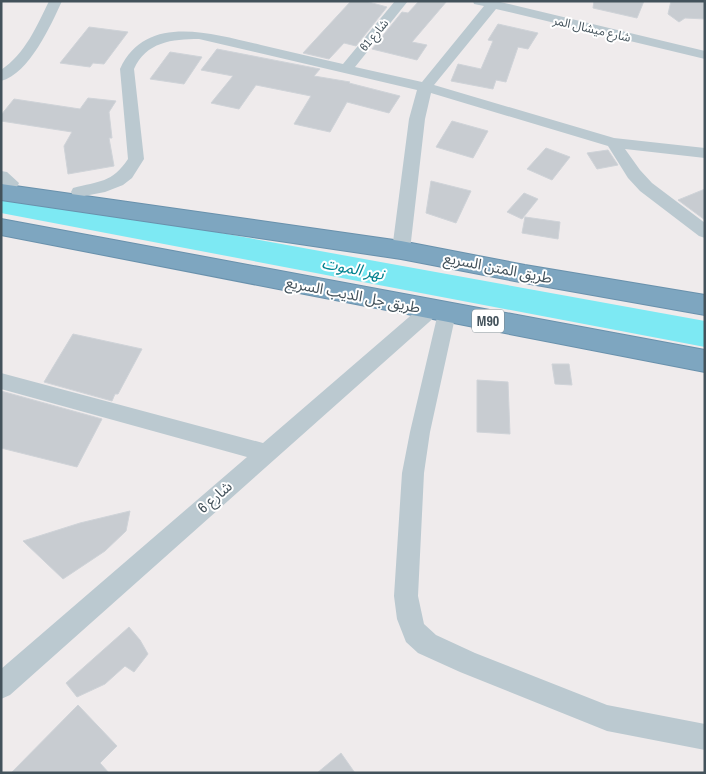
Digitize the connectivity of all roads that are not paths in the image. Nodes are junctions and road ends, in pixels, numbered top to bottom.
1 (56, 1) edge
2 (402, 1) edge
3 (486, 3) edge
4 (705, 55) edge
5 (347, 68) junction
6 (5, 74) edge
7 (425, 88) junction
8 (1, 89) edge
9 (613, 143) junction
10 (705, 153) edge
11 (4, 183) edge
12 (79, 192) junction
13 (1, 227) edge
14 (705, 232) edge
15 (290, 233) junction
16 (36, 235) junction
17 (1, 236) edge
18 (401, 250) junction
19 (705, 305) edge
20 (438, 312) junction
21 (705, 362) edge
22 (1, 381) edge
23 (265, 453) junction
24 (1, 686) edge
25 (705, 737) edge

1 - 6 street
2 - 5 street, شارع 61
3 - 4 street, شارع ميشال المر
3 - 7 street
5 - 7 street
5 - 12 street
6 - 8 street
7 - 9 street
7 - 18 street
9 - 10 street
9 - 14 street
11 - 12 highway
11 - 15 highway
12 - 15 highway
13 - 16 highway, طريق جل الديب السريع / M90
15 - 18 highway, طريق المتن السريع
16 - 17 highway
16 - 20 highway, طريق جل الديب السريع / M90
18 - 19 highway, طريق المتن السريع
20 - 21 highway, طريق جل الديب السريع / M90
20 - 23 street, شارع 6
20 - 25 street
22 - 23 street
23 - 24 street, شارع 6

